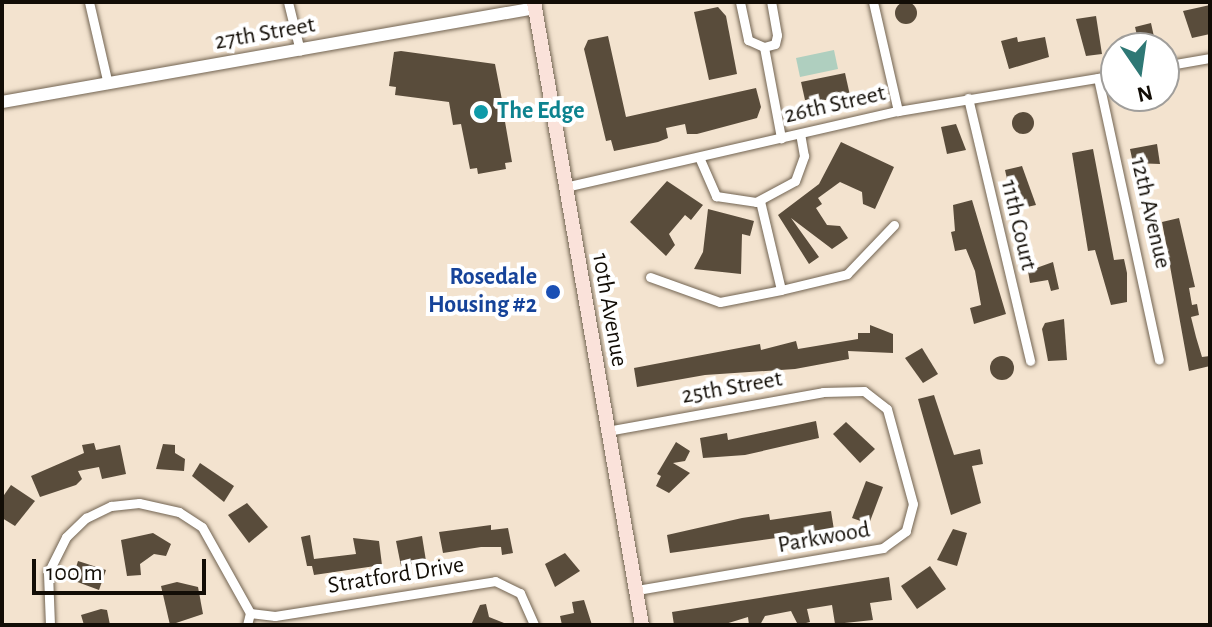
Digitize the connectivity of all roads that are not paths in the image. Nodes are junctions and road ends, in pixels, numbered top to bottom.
1 (89, 2) edge
2 (288, 2) edge
3 (740, 2) edge
4 (771, 2) edge
5 (873, 2) edge
6 (535, 5) edge
7 (764, 47) junction
8 (300, 51) junction
9 (1210, 58) edge
10 (1180, 63) edge
11 (1098, 78) joint
12 (108, 84) junction
13 (968, 98) junction
14 (2, 102) edge
15 (898, 111) junction
16 (800, 134) junction
17 (781, 138) junction
18 (699, 157) junction
19 (565, 187) junction
20 (760, 201) junction
21 (894, 225) dead end
22 (650, 277) dead end
23 (781, 290) junction
24 (1159, 359) dead end
25 (1030, 361) dead end
26 (864, 391) joint
27 (607, 431) junction
28 (636, 590) junction
29 (250, 613) junction
30 (50, 625) edge
31 (247, 625) edge
32 (534, 625) edge
33 (642, 625) edge

1 - 12 street
2 - 8 street
3 - 7 street
4 - 7 street
5 - 15 street
6 - 8 street, 27th Street
6 - 19 main road, 10th Avenue
7 - 17 street
8 - 12 street, 27th Street
9 - 10 street
11 - 13 street, 26th Street
11 - 24 street, 12th Avenue
12 - 14 street, 27th Street
13 - 15 street, 26th Street
13 - 25 street, 11th Court
15 - 16 street, 26th Street
16 - 17 street, 26th Street
16 - 20 street
17 - 18 street, 26th Street
18 - 19 street, 26th Street
18 - 20 street
19 - 27 main road, 10th Avenue
20 - 23 street
21 - 23 street
22 - 23 street
26 - 27 street, 25th Street
26 - 28 street, Parkwood
27 - 28 main road, 10th Avenue
28 - 33 main road, 10th Avenue
29 - 30 street
29 - 31 street
29 - 32 street, Stratford Drive

